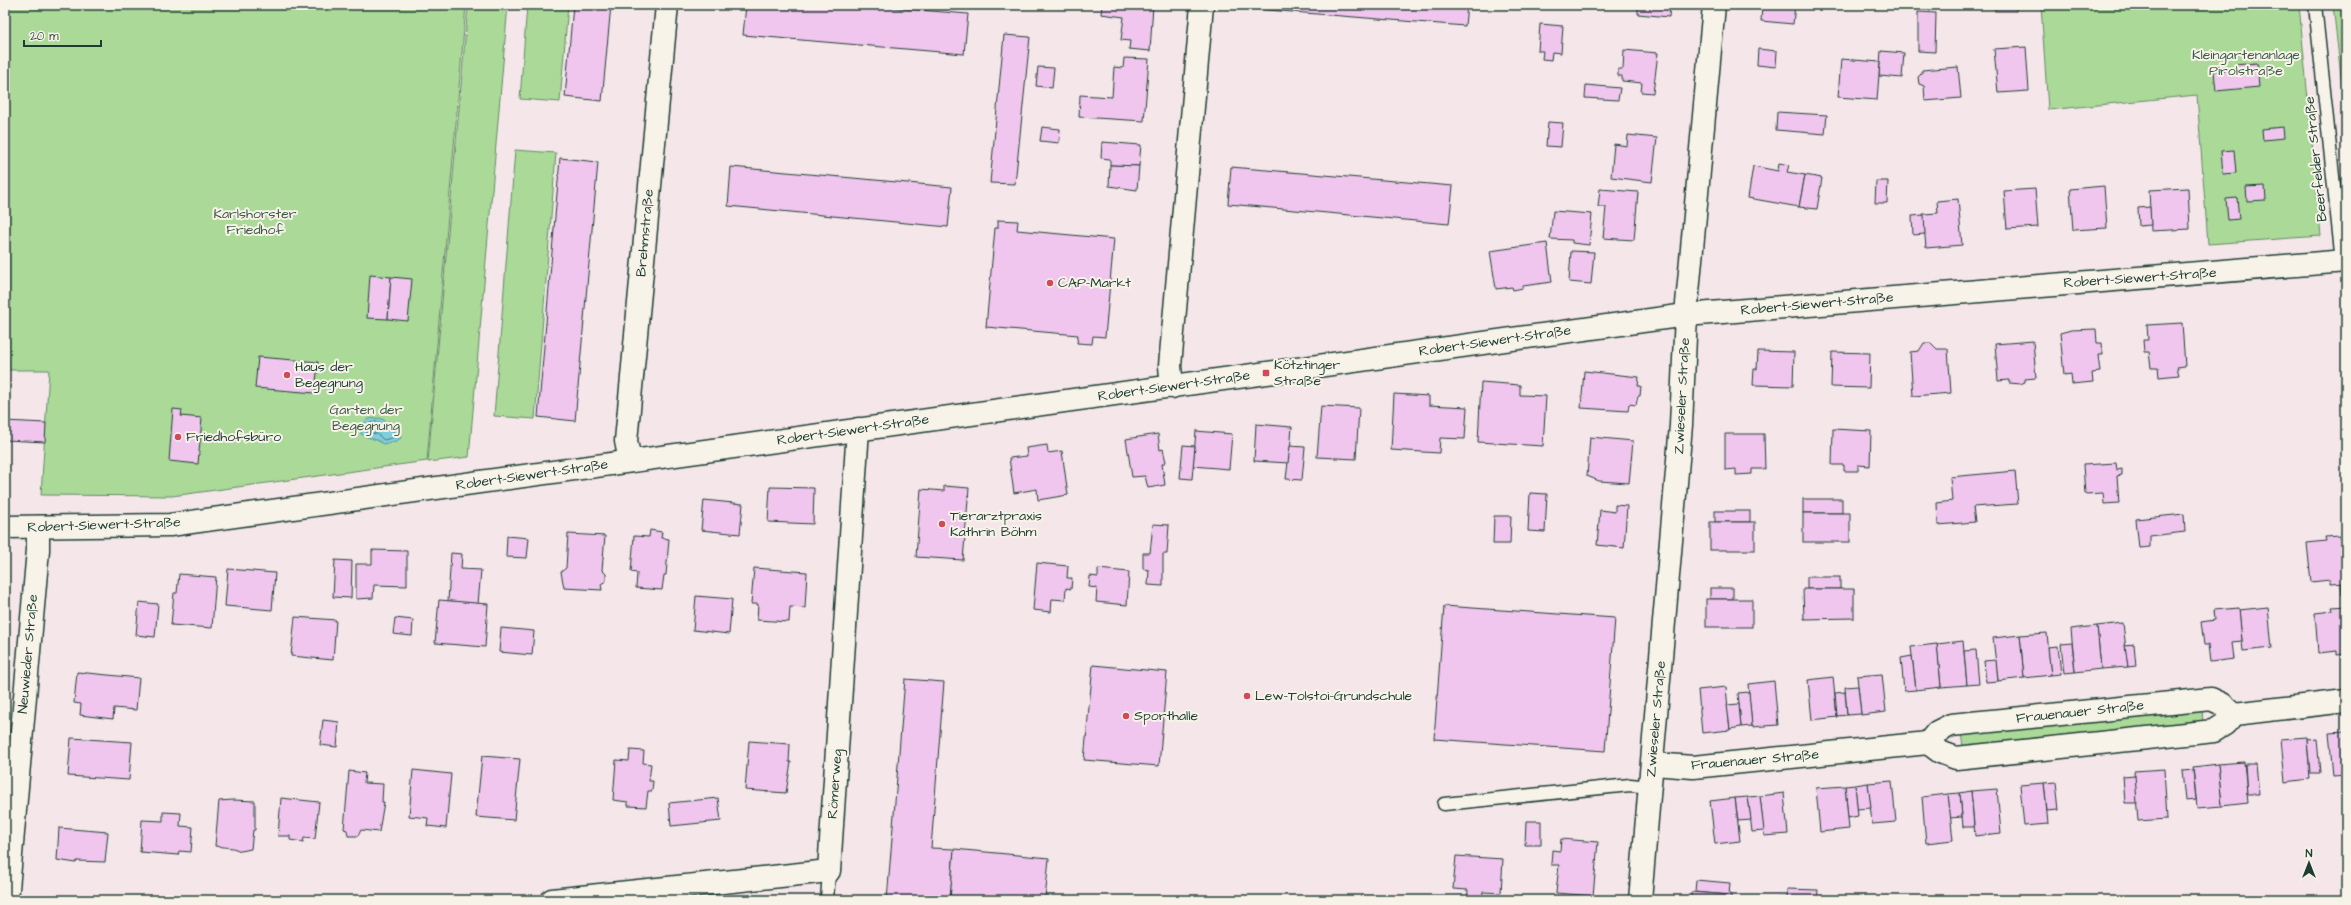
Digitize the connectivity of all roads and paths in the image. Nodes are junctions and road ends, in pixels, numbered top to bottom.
1 (667, 5) edge
2 (1202, 5) edge
3 (1714, 5) edge
4 (2315, 5) edge
5 (2344, 262) edge
6 (1686, 315) junction
7 (1172, 387) junction
8 (858, 429) junction
9 (630, 461) junction
10 (5, 527) edge
11 (38, 527) junction
12 (2346, 701) edge
13 (2234, 714) junction
14 (1928, 743) junction
15 (1653, 764) junction
16 (1651, 787) junction
17 (1444, 804) dead end
18 (829, 872) junction
19 (7, 900) edge
20 (559, 900) edge
21 (827, 900) edge
22 (1640, 900) edge

1 - 9 street, Brehmstraße
2 - 7 street
3 - 6 street, Zwieseler Straße
4 - 5 lane, Beerfelder Straße
5 - 6 street, Robert-Siewert-Straße
6 - 7 street, Robert-Siewert-Straße
6 - 15 street, Zwieseler Straße
7 - 8 street, Robert-Siewert-Straße
8 - 9 street, Robert-Siewert-Straße
8 - 18 street, Römerweg
9 - 11 street, Robert-Siewert-Straße
10 - 11 street, Robert-Siewert-Straße
11 - 19 street, Neuwieder Straße
12 - 13 street
13 - 14 street
13 - 14 street, Frauenauer Straße
14 - 15 street, Frauenauer Straße
15 - 16 street, Zwieseler Straße
16 - 17 lane, Zwieseler Straße
16 - 22 street, Zwieseler Straße
18 - 20 street
18 - 21 lane

